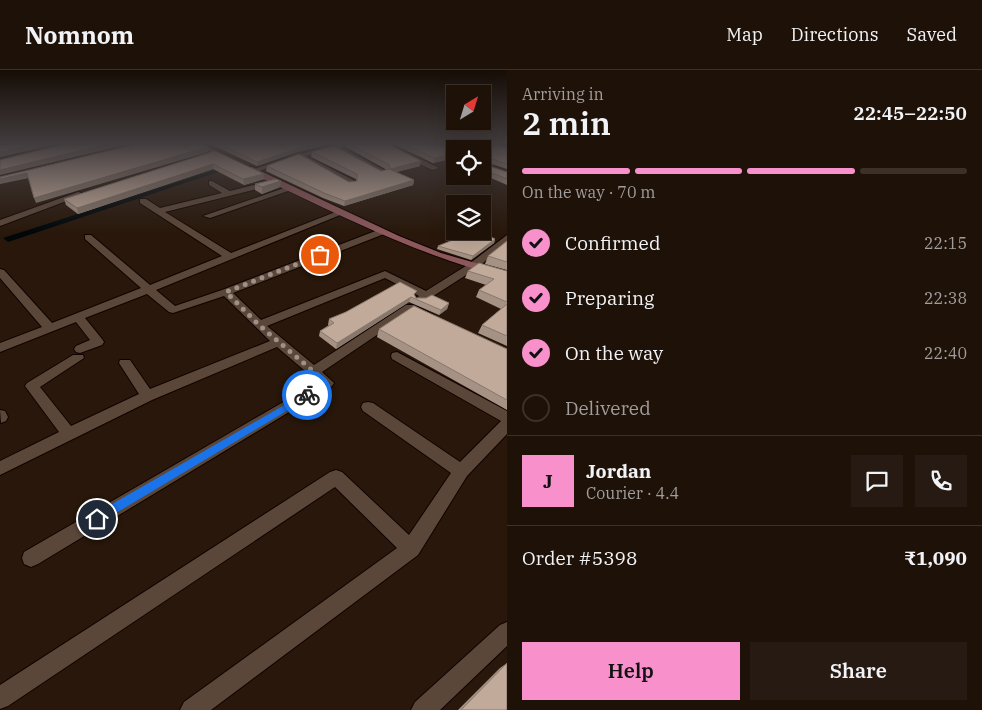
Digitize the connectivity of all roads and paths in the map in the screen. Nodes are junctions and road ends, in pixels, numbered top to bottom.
1 (258, 174) edge
2 (335, 174) edge
3 (274, 182) junction
4 (352, 183) edge
5 (212, 184) dead end
6 (290, 189) junction
7 (92, 191) edge
8 (230, 194) junction
9 (143, 200) dead end
10 (158, 211) junction
11 (341, 213) junction
12 (207, 216) dead end
13 (0, 223) edge
14 (380, 232) junction
15 (88, 237) dead end
16 (507, 238) edge
17 (230, 256) junction
18 (473, 266) junction
19 (0, 272) edge
20 (507, 275) edge
21 (148, 290) junction
22 (226, 292) junction
23 (427, 296) junction
24 (410, 307) junction
25 (78, 317) junction
26 (436, 320) edge
27 (259, 325) junction
28 (50, 328) junction
29 (280, 341) junction
30 (0, 348) edge
31 (397, 356) dead end
32 (125, 363) dead end
33 (314, 371) junction
34 (147, 396) junction
35 (368, 407) dead end
36 (507, 418) edge
37 (507, 424) edge
38 (69, 434) junction
39 (0, 468) edge
40 (461, 471) junction
41 (411, 549) junction
42 (32, 558) dead end
43 (507, 632) edge
44 (0, 698) edge
45 (192, 710) edge
46 (424, 710) edge

1 - 3 main road
2 - 4 street
3 - 6 main road
3 - 8 street
5 - 8 street
6 - 11 main road
6 - 12 street
7 - 13 street
8 - 10 street
9 - 10 street
10 - 17 street
11 - 14 main road
11 - 17 street
14 - 18 main road
14 - 22 street
15 - 21 street
16 - 18 street
17 - 21 street
18 - 20 main road
18 - 23 street
19 - 28 street
21 - 22 street
21 - 25 street
22 - 27 street
23 - 24 street
23 - 27 street
24 - 26 street
24 - 33 street
25 - 28 street
25 - 38 street
27 - 29 street
28 - 30 street
29 - 33 street
29 - 34 street
31 - 36 street
32 - 34 street
33 - 42 street
34 - 38 street
35 - 40 street
37 - 40 street
38 - 39 street
40 - 41 street
41 - 44 street
41 - 45 street
43 - 46 street

